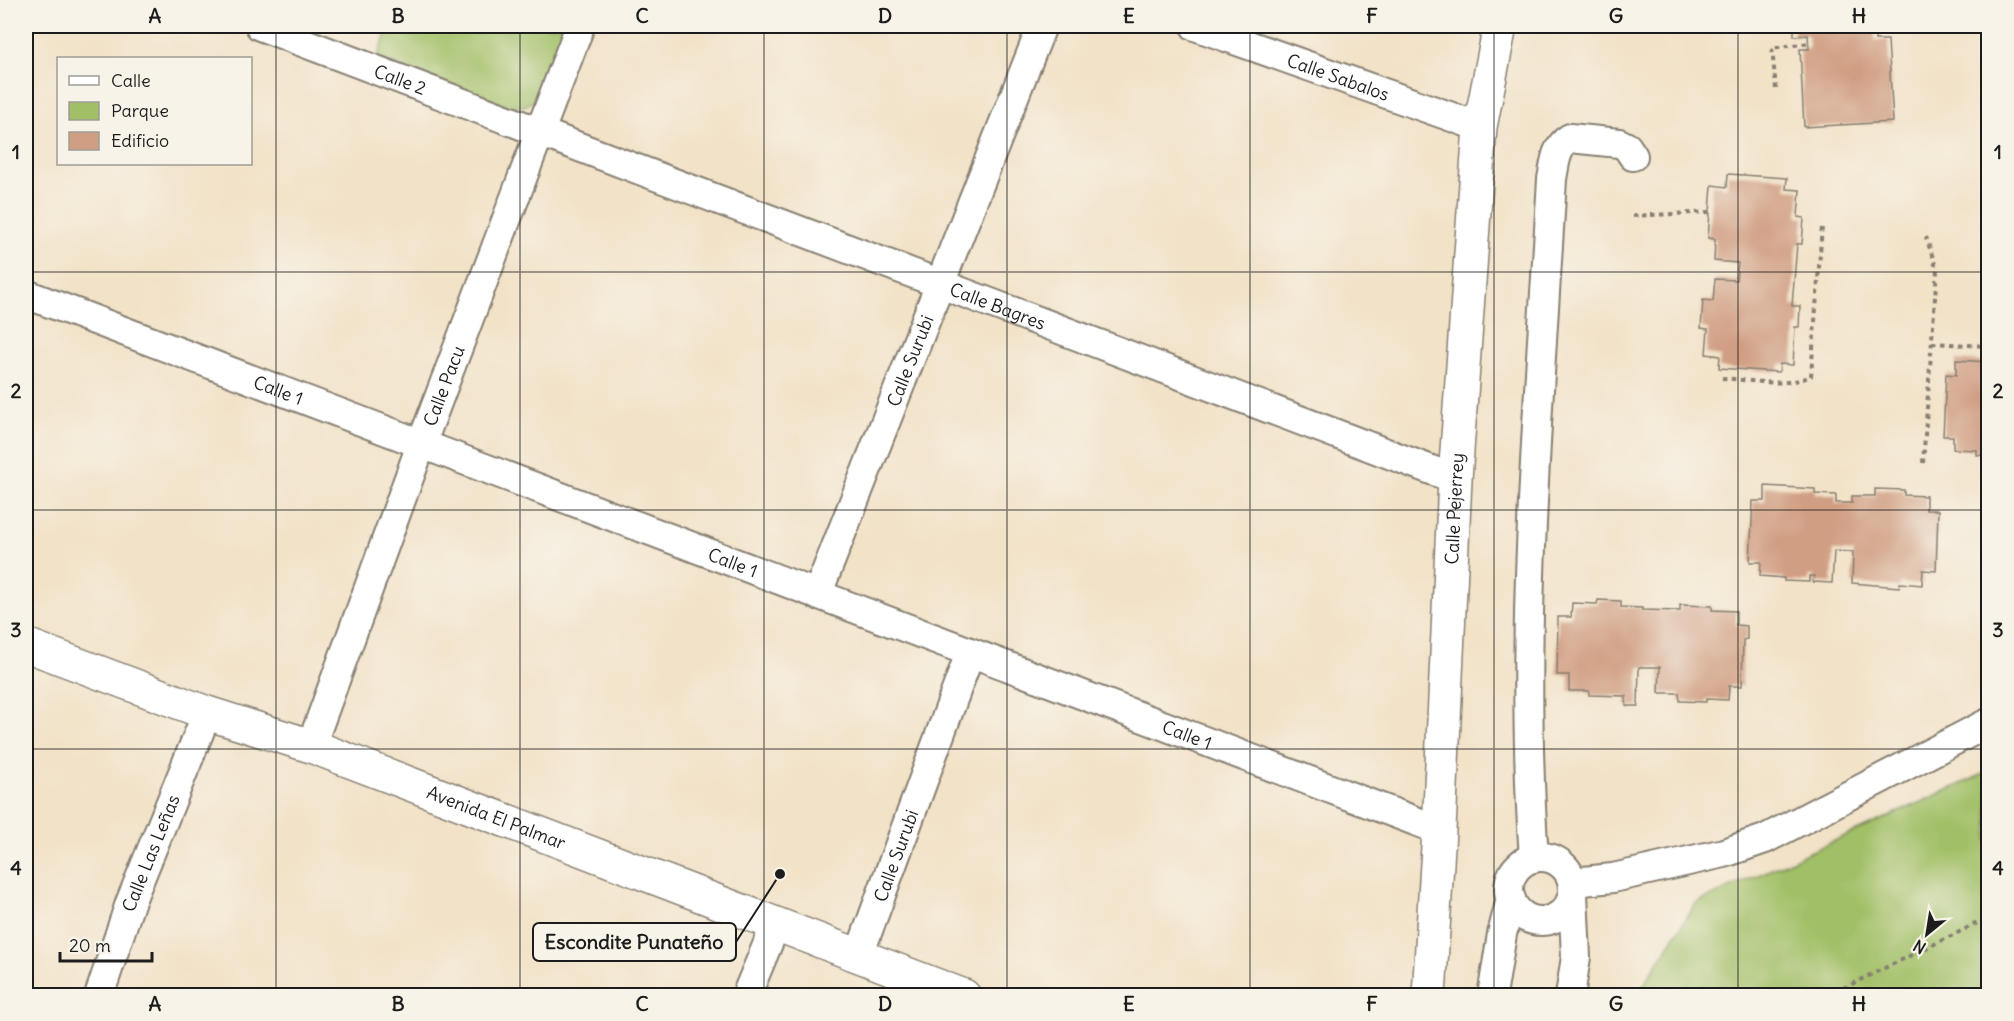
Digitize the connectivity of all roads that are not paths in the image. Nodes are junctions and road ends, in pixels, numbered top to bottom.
1 (260, 26) edge
2 (580, 26) edge
3 (1042, 26) edge
4 (1195, 26) edge
5 (1500, 26) edge
6 (1480, 127) junction
7 (540, 130) junction
8 (1633, 156) dead end
9 (940, 282) junction
10 (26, 294) edge
11 (421, 445) junction
12 (1455, 479) junction
13 (817, 595) junction
14 (26, 645) edge
15 (970, 653) junction
16 (207, 713) junction
17 (1989, 723) edge
18 (310, 746) junction
19 (1439, 830) junction
20 (1534, 858) junction
21 (1573, 888) junction
22 (1511, 899) junction
23 (776, 924) junction
24 (859, 955) junction
25 (99, 996) edge
26 (746, 996) edge
27 (964, 996) edge
28 (1429, 996) edge
29 (1492, 996) edge
30 (1570, 996) edge

1 - 7 street, Calle 2
2 - 7 street, Calle Pacu
3 - 9 street, Calle Surubi
4 - 6 street, Calle Sabalos
5 - 6 street, Calle Pejerrey
6 - 12 street, Calle Pejerrey
7 - 9 street, Calle Bagres
7 - 11 street, Calle Pacu
8 - 20 street
9 - 12 street, Calle Bagres
9 - 13 street, Calle Surubi
10 - 11 street, Calle 1
11 - 13 street, Calle 1
11 - 18 street, Calle Pacu
12 - 19 street, Calle Pejerrey
13 - 15 street, Calle 1
14 - 16 street, Avenida El Palmar
15 - 19 street, Calle 1
15 - 24 street, Calle Surubi
16 - 18 street, Avenida El Palmar
16 - 25 street, Calle Las Leñas
17 - 21 street
18 - 23 street, Avenida El Palmar
19 - 28 street, Calle Pejerrey
20 - 21 street
20 - 22 street
21 - 22 street
21 - 30 street
22 - 29 street
23 - 24 street, Avenida El Palmar
23 - 26 street
24 - 27 street, Avenida El Palmar

